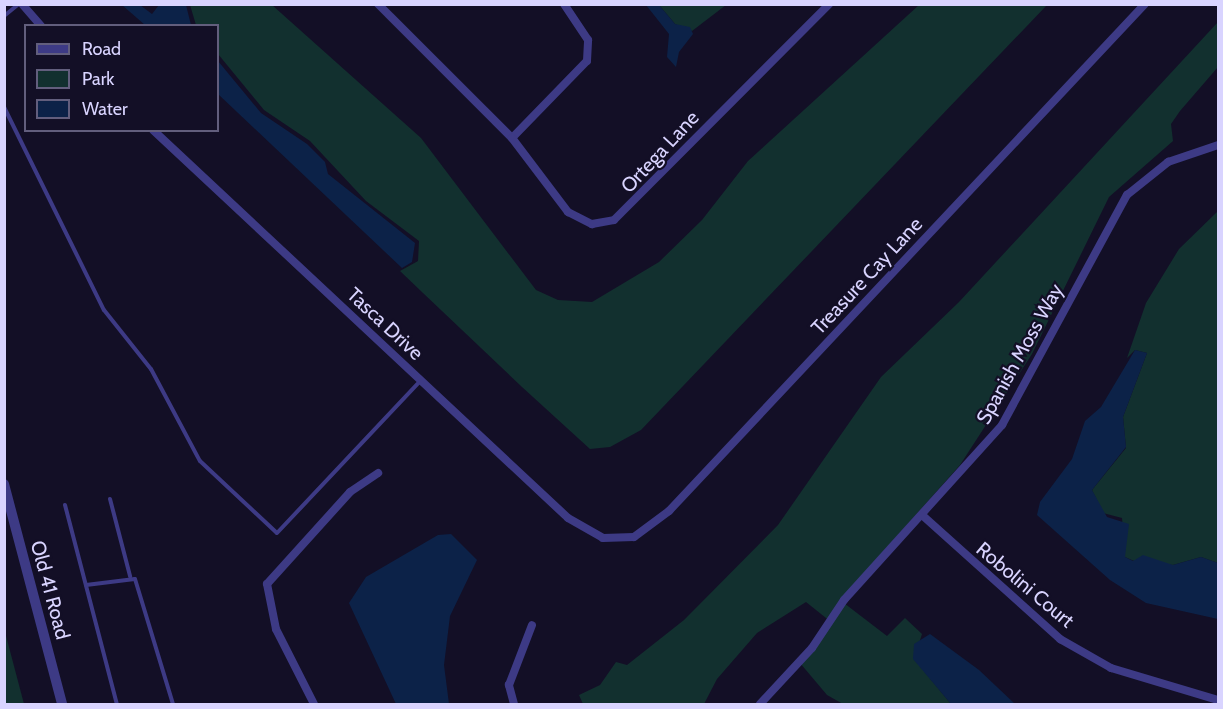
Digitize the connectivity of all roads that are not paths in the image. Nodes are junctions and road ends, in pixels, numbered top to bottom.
1 (21, 4) edge
2 (378, 4) edge
3 (564, 4) edge
4 (829, 4) edge
5 (1145, 4) edge
6 (4, 16) edge
7 (39, 24) edge
8 (4, 108) edge
9 (155, 132) edge
10 (512, 138) junction
11 (1218, 145) edge
12 (421, 380) junction
13 (378, 473) dead end
14 (4, 484) edge
15 (110, 499) dead end
16 (65, 505) dead end
17 (922, 515) junction
18 (597, 536) joint
19 (130, 576) junction
20 (86, 585) junction
21 (532, 625) dead end
22 (1218, 700) edge
23 (62, 705) edge
24 (117, 705) edge
25 (173, 705) edge
26 (314, 705) edge
27 (514, 705) edge
28 (760, 705) edge

1 - 6 lane
1 - 7 street
2 - 10 street, Ortega Lane
3 - 10 street
4 - 10 street, Ortega Lane
5 - 18 street, Treasure Cay Lane
8 - 12 lane
9 - 12 street, Tasca Drive
11 - 17 street, Spanish Moss Way
12 - 18 street, Tasca Drive
13 - 26 street
14 - 23 street, Old 41 Road
15 - 19 lane
16 - 20 lane
17 - 22 street, Robolini Court
17 - 28 street, Spanish Moss Way
19 - 20 lane
19 - 25 lane
20 - 24 lane
21 - 27 street

